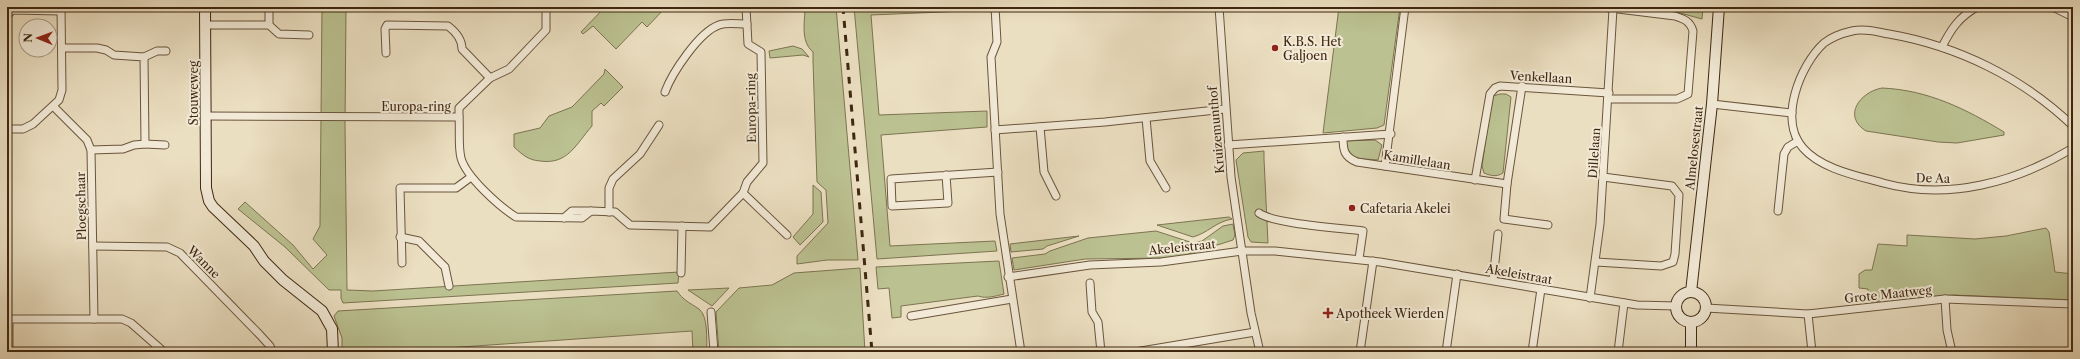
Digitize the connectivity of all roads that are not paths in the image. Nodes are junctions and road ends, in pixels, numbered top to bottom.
1 (206, 7) edge
2 (269, 7) edge
3 (546, 7) edge
4 (746, 7) edge
5 (995, 7) edge
6 (1219, 7) edge
7 (1405, 7) edge
8 (1602, 7) edge
9 (1718, 7) edge
10 (1977, 7) edge
11 (2053, 7) edge
12 (61, 9) edge
13 (1613, 9) junction
14 (9, 11) edge
15 (2073, 17) edge
16 (747, 24) junction
17 (206, 25) junction
18 (269, 25) junction
19 (309, 35) dead end
20 (1942, 47) junction
21 (62, 48) junction
22 (166, 50) dead end
23 (386, 53) dead end
24 (144, 57) junction
25 (490, 78) junction
26 (1522, 86) junction
27 (665, 92) dead end
28 (1608, 96) junction
29 (1712, 104) junction
30 (54, 107) junction
31 (1225, 109) junction
32 (1792, 112) junction
33 (206, 116) junction
34 (459, 117) junction
35 (1146, 118) junction
36 (659, 125) dead end
37 (2073, 126) edge
38 (1040, 127) junction
39 (7, 129) edge
40 (995, 130) junction
41 (1391, 134) junction
42 (1343, 137) junction
43 (1798, 141) junction
44 (145, 144) junction
45 (165, 145) dead end
46 (1228, 145) junction
47 (2073, 148) edge
48 (91, 150) junction
49 (1385, 166) junction
50 (998, 172) junction
51 (946, 175) junction
52 (471, 177) junction
53 (1603, 177) junction
54 (1475, 180) junction
55 (1506, 184) junction
56 (1166, 188) dead end
57 (743, 193) junction
58 (1056, 196) dead end
59 (1778, 211) dead end
60 (609, 212) junction
61 (1259, 213) dead end
62 (1548, 225) dead end
63 (682, 226) junction
64 (1498, 234) dead end
65 (787, 235) dead end
66 (400, 237) junction
67 (93, 246) junction
68 (1242, 251) junction
69 (1359, 259) junction
70 (1373, 261) junction
71 (1596, 262) junction
72 (402, 263) dead end
73 (682, 273) dead end
74 (1457, 274) junction
75 (1008, 277) junction
76 (1493, 280) junction
77 (1090, 283) dead end
78 (449, 286) dead end
79 (1541, 289) junction
80 (1691, 292) junction
81 (1590, 298) junction
82 (1012, 299) junction
83 (1945, 299) junction
84 (1624, 303) junction
85 (2073, 304) edge
86 (1676, 306) junction
87 (1706, 308) junction
88 (711, 312) dead end
89 (1808, 314) junction
90 (911, 316) dead end
91 (8, 318) edge
92 (94, 319) junction
93 (1691, 322) junction
94 (1255, 332) junction
95 (1177, 344) junction
96 (333, 348) edge
97 (9, 352) edge
98 (164, 352) edge
99 (272, 352) edge
100 (714, 352) edge
101 (1020, 352) edge
102 (1101, 352) edge
103 (1135, 352) edge
104 (1179, 352) edge
105 (1260, 352) edge
106 (1360, 352) edge
107 (1446, 352) edge
108 (1532, 352) edge
109 (1618, 352) edge
110 (1691, 352) edge
111 (1812, 352) edge
112 (1952, 352) edge

1 - 17 street, Stouweweg
2 - 18 street
3 - 25 street
4 - 16 street, Europa-ring
5 - 40 street
6 - 31 street, Kruizemunthof
7 - 41 street
8 - 13 street
9 - 29 street, Almelosestraat
10 - 20 street
11 - 15 street
12 - 14 street
12 - 21 street
13 - 28 street, Dillelaan
13 - 28 street, Venkellaan
16 - 27 street
16 - 57 street, Europa-ring
17 - 18 street
17 - 33 street, Stouweweg
18 - 19 street
20 - 32 street
20 - 37 street
21 - 24 street
21 - 30 street
22 - 24 street
23 - 25 street
24 - 44 street
25 - 34 street
26 - 28 street, Venkellaan
26 - 54 street, Venkellaan
26 - 55 street
28 - 53 street, Dillelaan
29 - 32 street
29 - 80 street, Almelosestraat
30 - 39 street
30 - 48 street
31 - 35 street
31 - 46 street, Kruizemunthof
32 - 43 street
33 - 34 street, Europa-ring
33 - 96 street, Stouweweg
34 - 52 street, Europa-ring
35 - 38 street
35 - 56 street
36 - 60 street
38 - 40 street
38 - 58 street
40 - 50 street
41 - 42 street, Kamillelaan
41 - 49 street
42 - 46 street, Kamillelaan
42 - 49 street, Kamillelaan
43 - 47 street, De Aa
43 - 59 street
44 - 45 street
44 - 48 street
46 - 68 street, Kruizemunthof
48 - 67 street, Ploegschaar
49 - 54 street, Kamillelaan
50 - 51 street
50 - 75 street
51 - 51 street
52 - 60 street, Europa-ring
52 - 66 street
53 - 71 street, Dillelaan
53 - 71 street
54 - 55 street, Kamillelaan
55 - 62 street
57 - 63 street, Europa-ring
57 - 65 street
60 - 63 street, Europa-ring
61 - 69 street
63 - 73 street
64 - 76 street
66 - 72 street
66 - 78 street
67 - 92 street, Ploegschaar
67 - 99 street, Wanne
68 - 69 street, Akeleistraat
68 - 75 street, Akeleistraat
68 - 94 street, Kruizemunthof
69 - 70 street, Akeleistraat
70 - 74 street, Akeleistraat
70 - 106 street
71 - 81 street, Dillelaan
74 - 76 street, Akeleistraat
74 - 107 street
75 - 82 street
76 - 79 street, Akeleistraat
77 - 102 street
79 - 81 street, Akeleistraat
79 - 108 street
80 - 86 street
80 - 87 street
81 - 84 street, Akeleistraat
82 - 90 street
82 - 101 street
83 - 85 street, Grote Maatweg
83 - 89 street, Grote Maatweg
83 - 112 street
84 - 86 street, Akeleistraat
84 - 109 street
86 - 93 street
87 - 89 street, Grote Maatweg
87 - 93 street
88 - 100 street
89 - 111 street
91 - 92 street
91 - 97 street
92 - 98 street
93 - 110 street
94 - 95 street
94 - 105 street, Kruizemunthof
95 - 103 street
95 - 104 street

